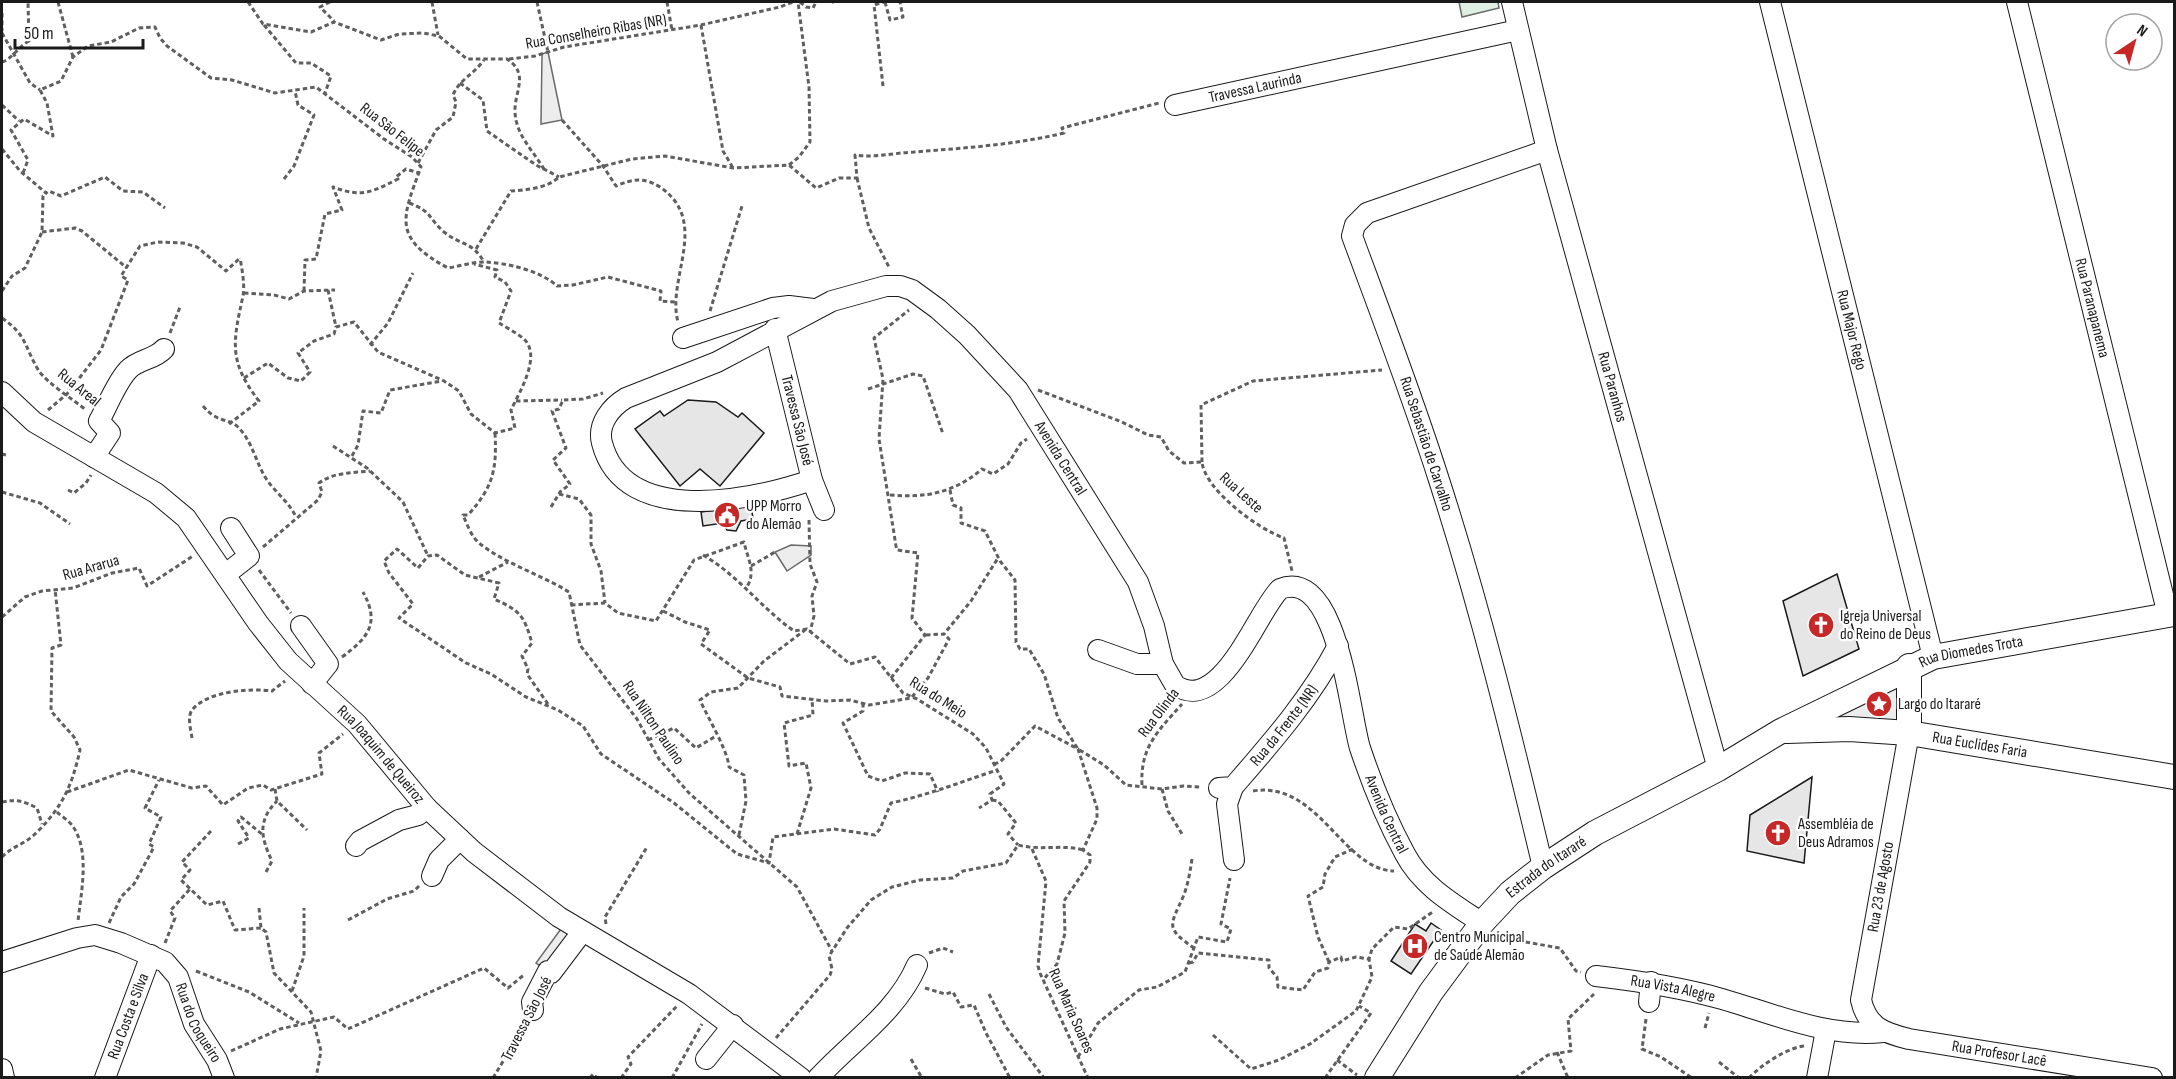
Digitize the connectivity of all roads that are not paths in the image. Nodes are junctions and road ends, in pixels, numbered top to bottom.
1 (1512, 2) edge
2 (1770, 2) edge
3 (2017, 2) edge
4 (1518, 30) junction
5 (1175, 105) road end
6 (1547, 150) junction
7 (813, 309) junction
8 (775, 329) junction
9 (683, 338) road end
10 (164, 349) road end
11 (2, 392) edge
12 (97, 458) junction
13 (814, 484) junction
14 (824, 510) dead end
15 (231, 528) dead end
16 (226, 574) junction
17 (2171, 615) edge
18 (301, 626) road end
19 (1338, 646) junction
20 (1098, 650) dead end
21 (1933, 657) junction
22 (1163, 664) junction
23 (1909, 666) junction
24 (305, 678) junction
25 (1781, 731) junction
26 (1909, 733) junction
27 (1718, 769) junction
28 (2175, 777) edge
29 (427, 808) junction
30 (460, 839) junction
31 (356, 846) dead end
32 (1234, 860) road end
33 (1543, 867) junction
34 (432, 876) road end
35 (1478, 928) junction
36 (589, 937) junction
37 (160, 960) junction
38 (2, 962) edge
39 (913, 974) road end
40 (1596, 976) road end
41 (533, 1010) road end
42 (733, 1025) junction
43 (1883, 1032) junction
44 (1824, 1037) junction
45 (706, 1059) dead end
46 (2, 1069) edge
47 (220, 1069) edge
48 (4, 1077) edge
49 (105, 1077) edge
50 (801, 1077) edge
51 (818, 1077) edge
52 (1377, 1077) edge
53 (1817, 1077) edge
54 (2152, 1077) edge

1 - 4 street, Rua Paranhos
2 - 21 street, Rua Major Rego
3 - 17 street, Rua Paranapanema
4 - 5 street, Travessa Laurinda
4 - 6 street, Rua Paranhos
6 - 27 street, Rua Paranhos
6 - 33 street, Rua Sebastião de Carvalho
7 - 8 street
7 - 9 street
7 - 22 street, Avenida Central
8 - 13 street, Travessa São José
8 - 13 street
10 - 12 street
11 - 12 street, Rua Joaquim de Queiroz
12 - 16 street, Rua Joaquim de Queiroz
13 - 14 street, Travessa São José
15 - 16 street
16 - 24 street, Rua Joaquim de Queiroz
17 - 21 main road, Rua Diomedes Trota
18 - 24 street
19 - 22 street, Avenida Central
19 - 32 street, Rua da Frente (NR)
19 - 35 street, Avenida Central
20 - 22 street
21 - 23 main road, Rua Diomedes Trota
23 - 25 main road, Rua Diomedes Trota
23 - 26 main road
24 - 29 street, Rua Joaquim de Queiroz
25 - 26 main road, Rua Euclides Faria
25 - 27 main road, Estrada do Itararé
26 - 28 main road, Rua Euclides Faria
26 - 43 street, Rua 23 de Agosto
27 - 33 main road, Estrada do Itararé
29 - 30 street, Rua Joaquim de Queiroz
29 - 31 street
30 - 34 street
30 - 36 street, Rua Joaquim de Queiroz
33 - 35 main road, Estrada do Itararé
35 - 52 main road, Estrada do Itararé
36 - 41 street, Travessa São José
36 - 42 street, Rua Joaquim de Queiroz
37 - 38 street
37 - 47 street, Rua do Coqueiro
37 - 49 street, Rua Costa e Silva
39 - 51 street
40 - 44 street, Rua Vista Alegre
42 - 45 street
42 - 50 street, Rua Joaquim de Queiroz
43 - 44 street, Rua Vista Alegre
43 - 54 street, Rua Profesor Lacê
44 - 53 street
46 - 48 street

